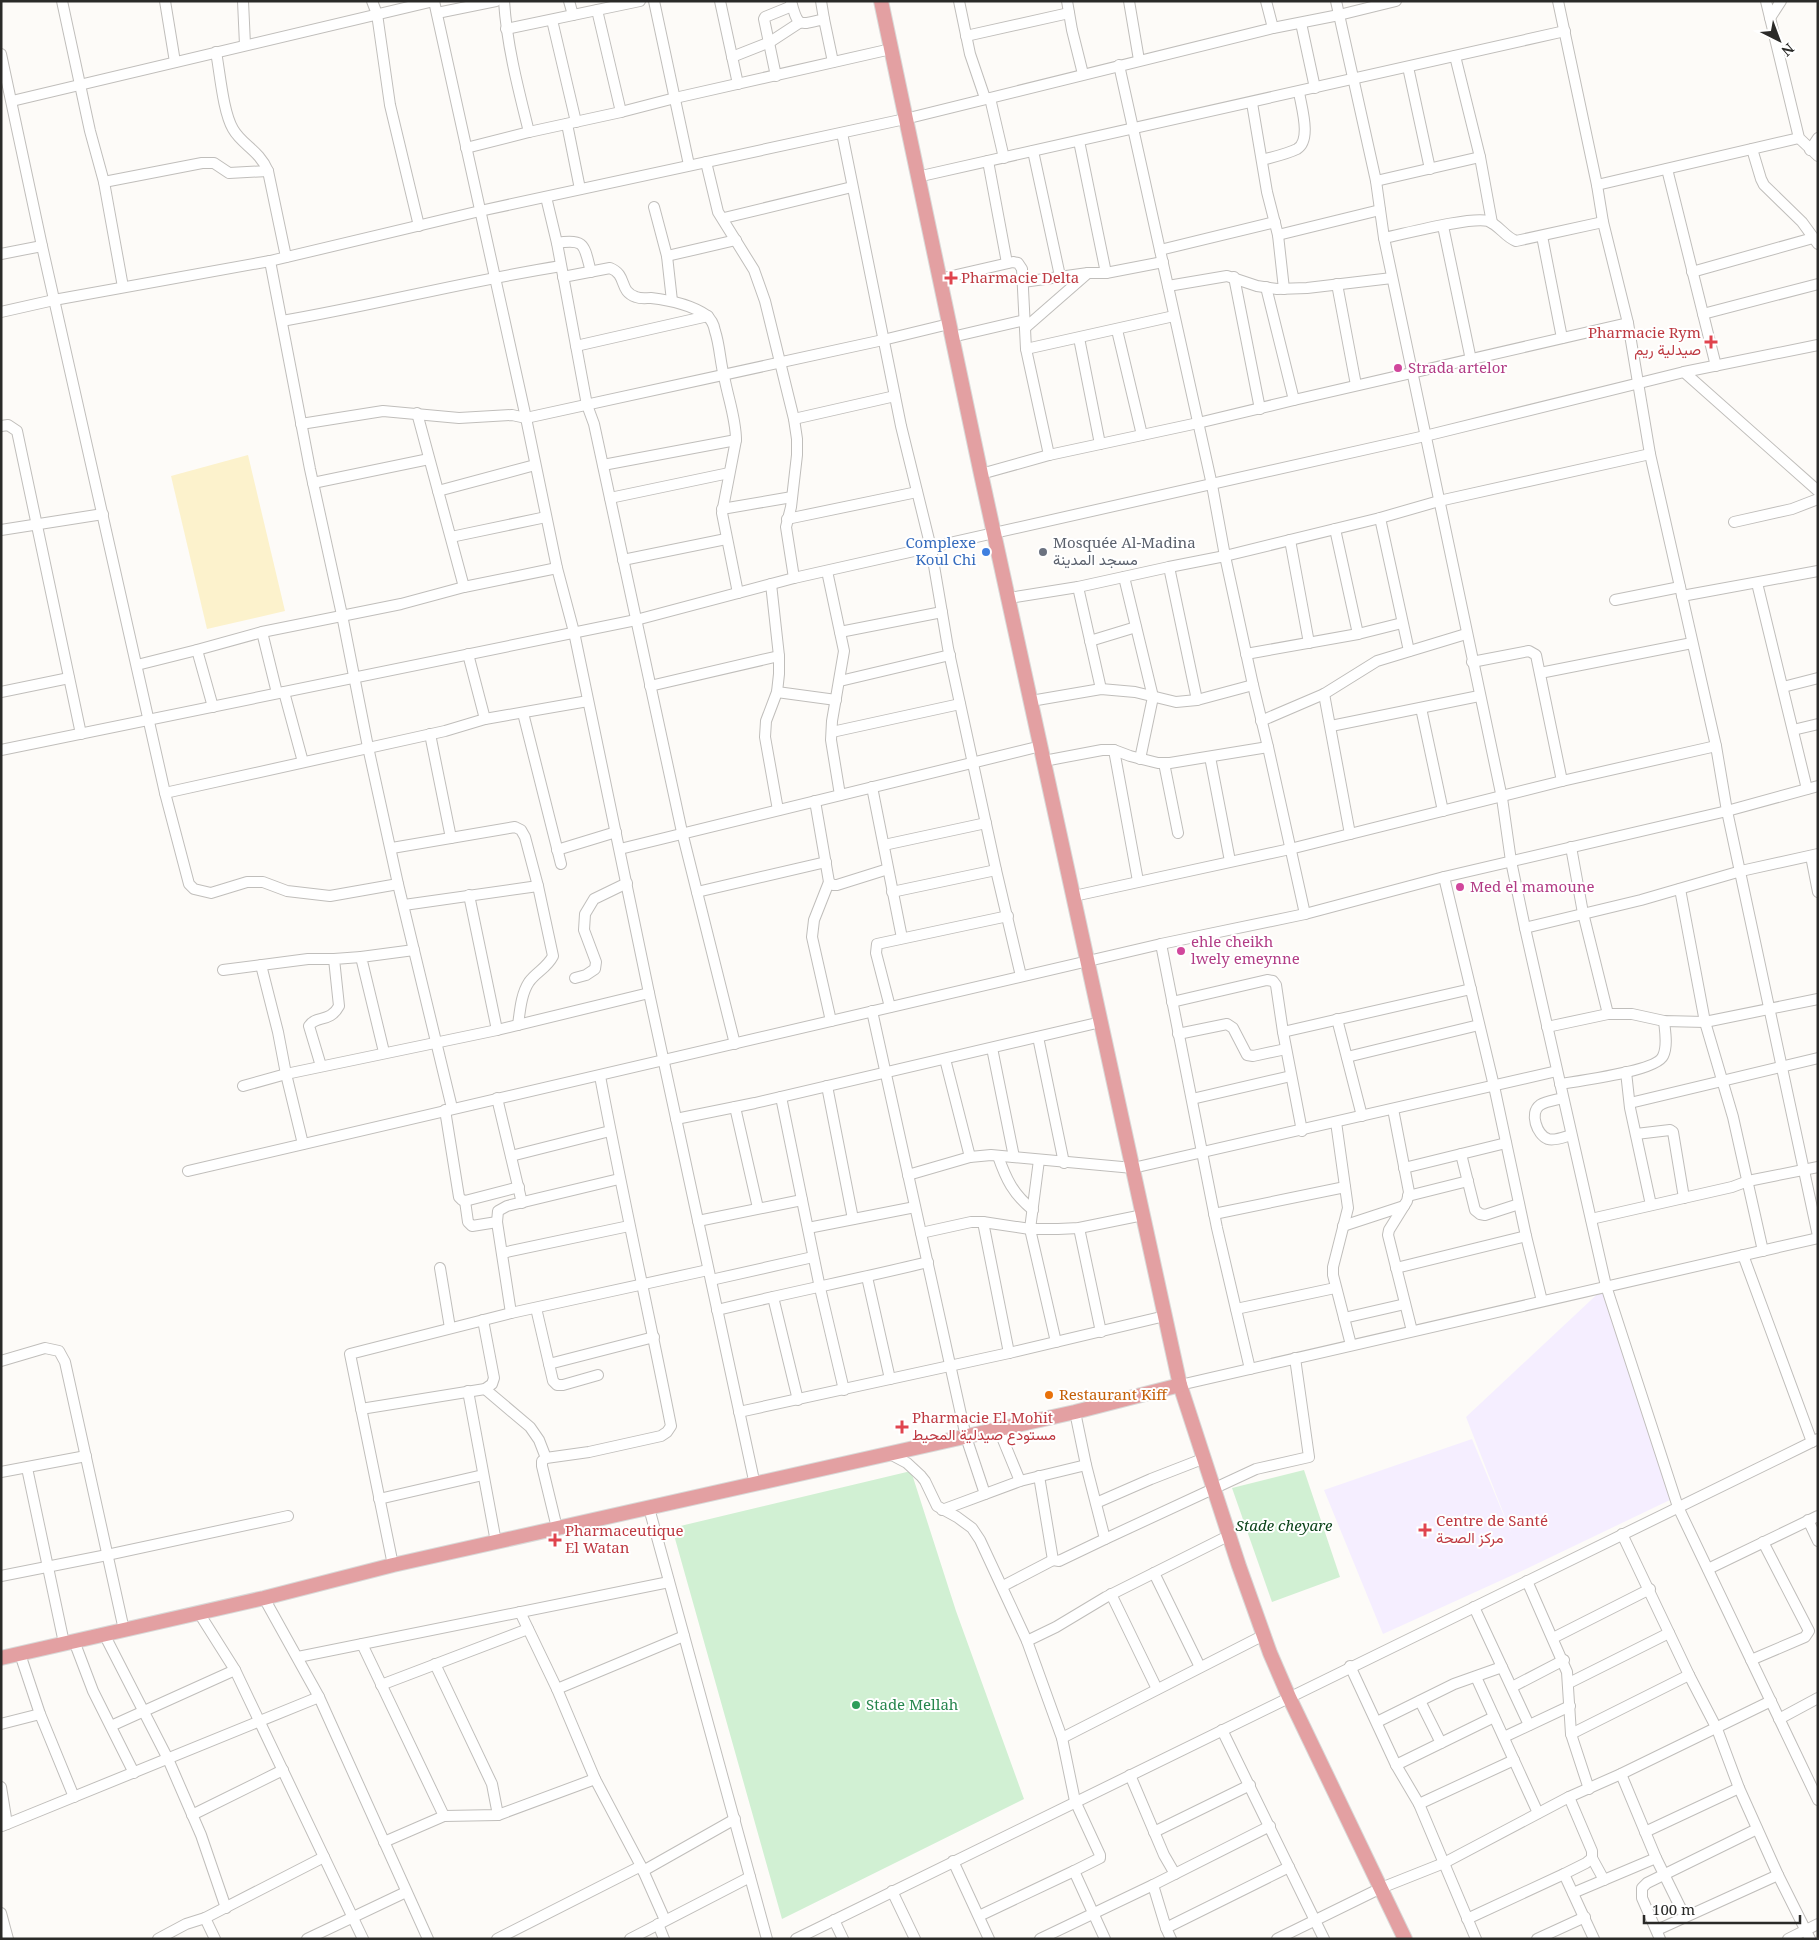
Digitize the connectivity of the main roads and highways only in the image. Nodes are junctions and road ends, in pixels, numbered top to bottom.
1 (881, 1) edge
2 (1180, 1385) junction
3 (1, 1658) edge
4 (1405, 1939) edge

1 - 2 main road
2 - 3 main road
2 - 4 main road

